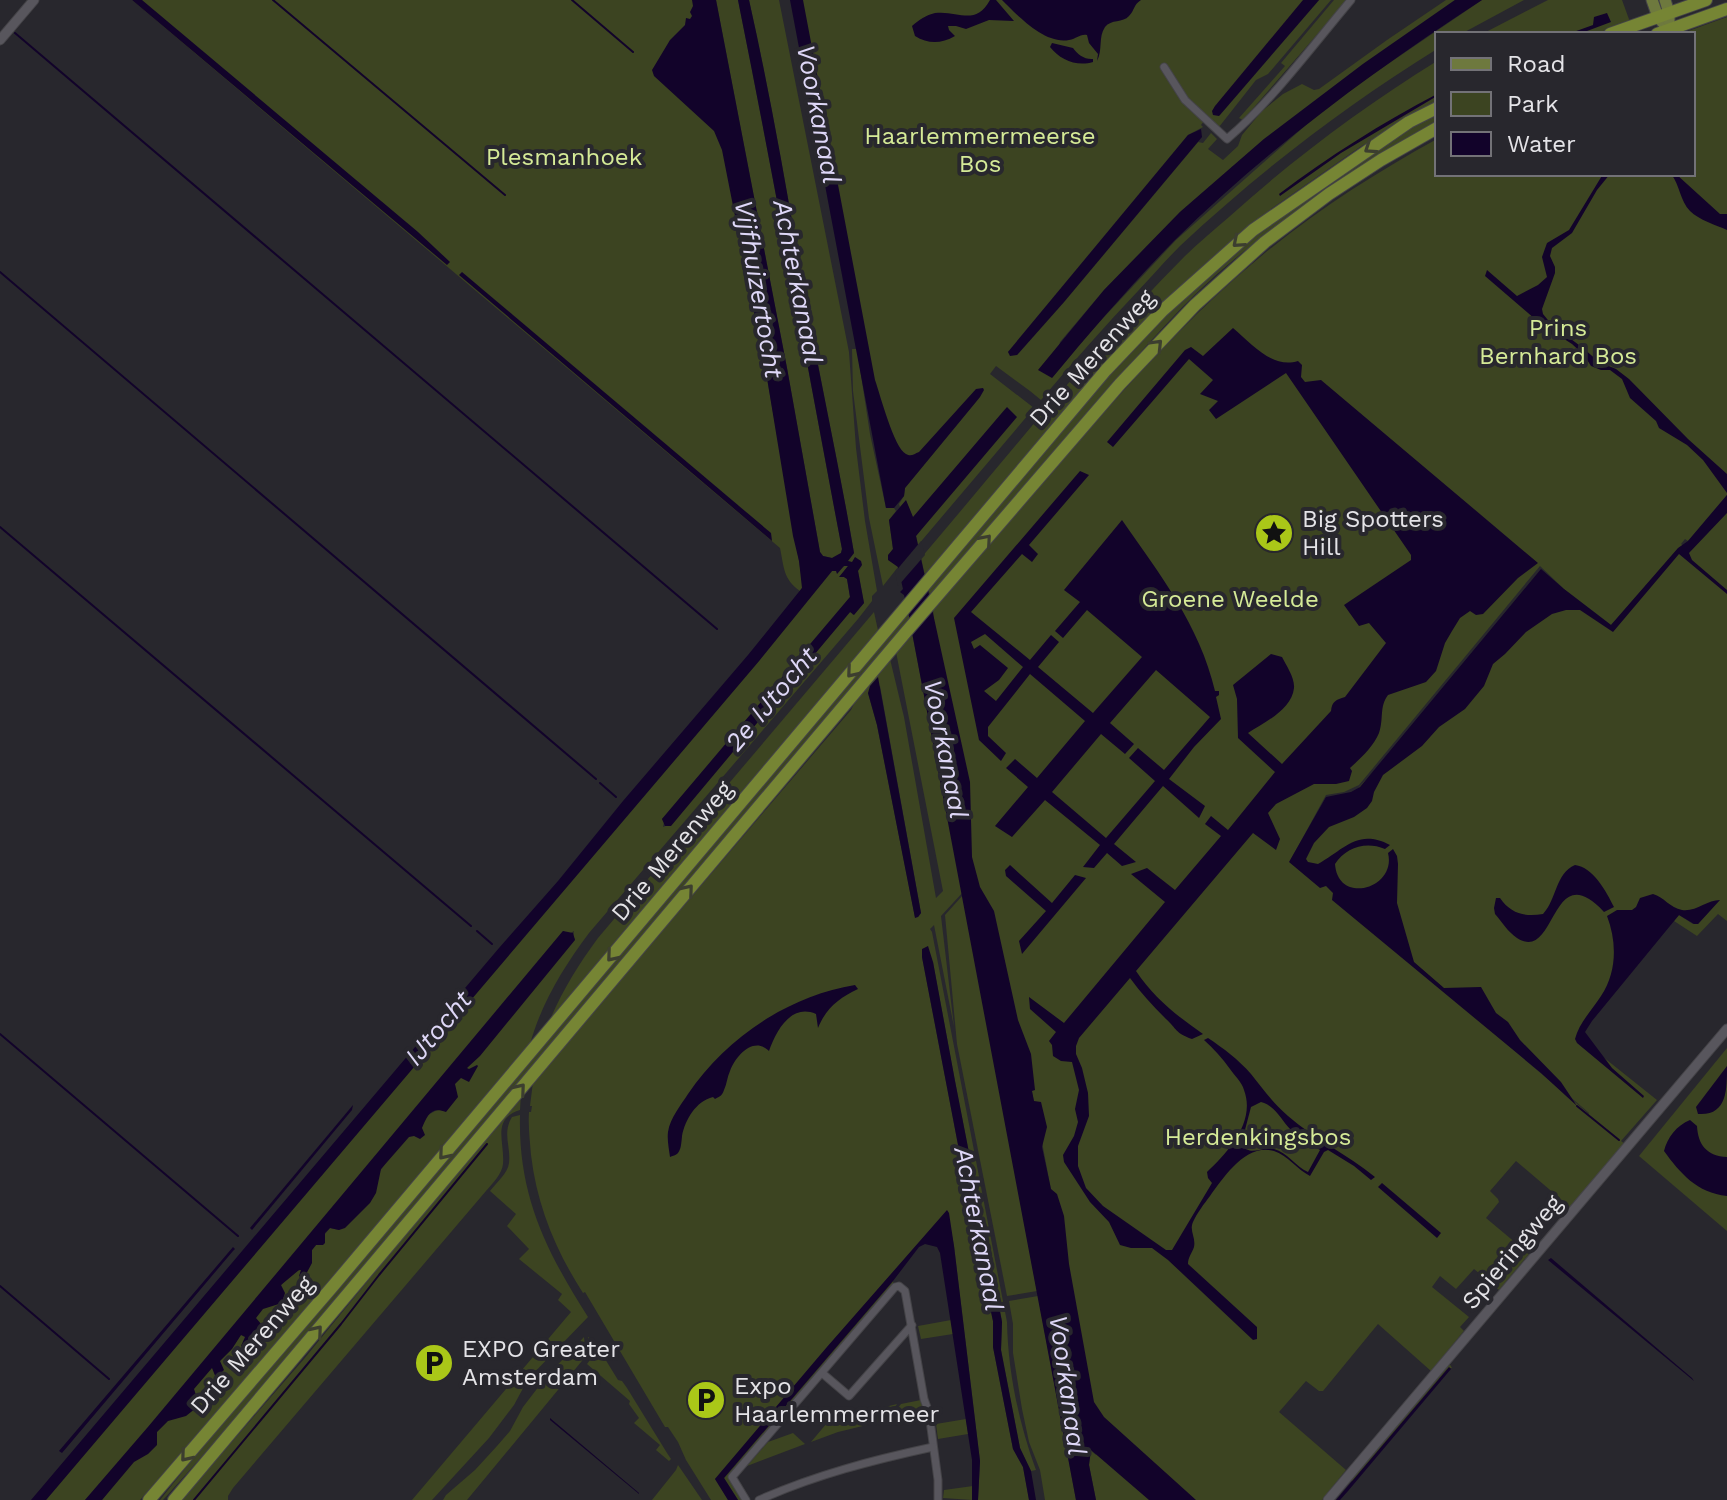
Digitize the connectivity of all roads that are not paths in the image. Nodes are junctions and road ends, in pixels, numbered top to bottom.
1 (34, 0) edge
2 (1351, 0) edge
3 (1652, 0) edge
4 (1665, 0) edge
5 (1706, 0) edge
6 (1727, 9) edge
7 (1664, 15) junction
8 (1616, 32) edge
9 (1663, 32) edge
10 (0, 40) edge
11 (1164, 67) dead end
12 (1435, 109) edge
13 (1435, 129) edge
14 (1727, 1029) edge
15 (912, 1325) junction
16 (822, 1373) junction
17 (933, 1447) junction
18 (149, 1500) edge
19 (174, 1500) edge
20 (746, 1500) edge
21 (759, 1500) edge
22 (938, 1500) edge
23 (1328, 1500) edge

1 - 10 street
2 - 11 street
3 - 7 main road
4 - 7 main road
5 - 7 highway
6 - 9 highway
7 - 8 highway
7 - 9 main road
12 -> 18 highway, Drie Merenweg
19 -> 13 highway, Drie Merenweg
14 - 23 street, Spieringweg
15 - 16 street
15 - 16 street
15 - 17 street
16 - 20 street
17 - 21 street
17 - 22 street

